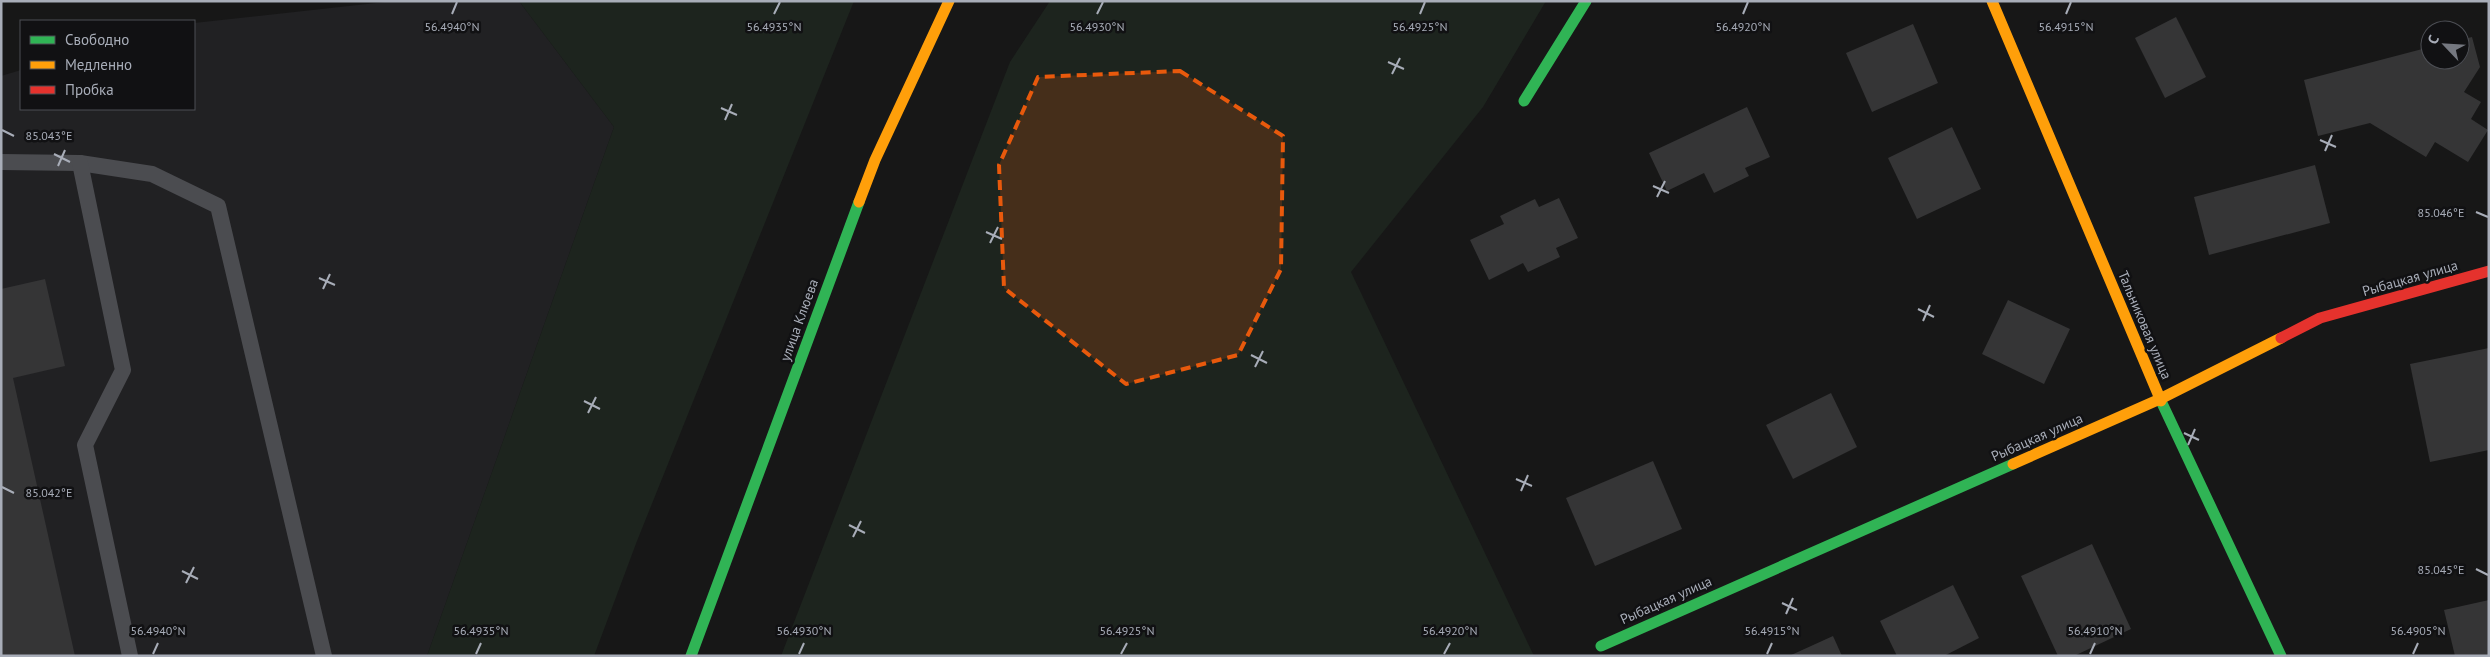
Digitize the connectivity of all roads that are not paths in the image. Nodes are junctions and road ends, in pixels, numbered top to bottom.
1 (949, 1) edge
2 (1586, 1) edge
3 (1992, 1) edge
4 (1524, 101) dead end
5 (1, 162) edge
6 (80, 163) junction
7 (2489, 271) edge
8 (2160, 398) junction
9 (1602, 646) dead end
10 (130, 656) edge
11 (324, 656) edge
12 (691, 656) edge
13 (2281, 656) edge

1 - 12 street, улица Клюева
2 - 4 street
3 - 8 street, Тальниковая улица
5 - 6 lane
6 - 10 lane
6 - 11 lane
7 - 8 street, Рыбацкая улица
8 - 9 street, Рыбацкая улица
8 - 13 street, Тальниковая улица

